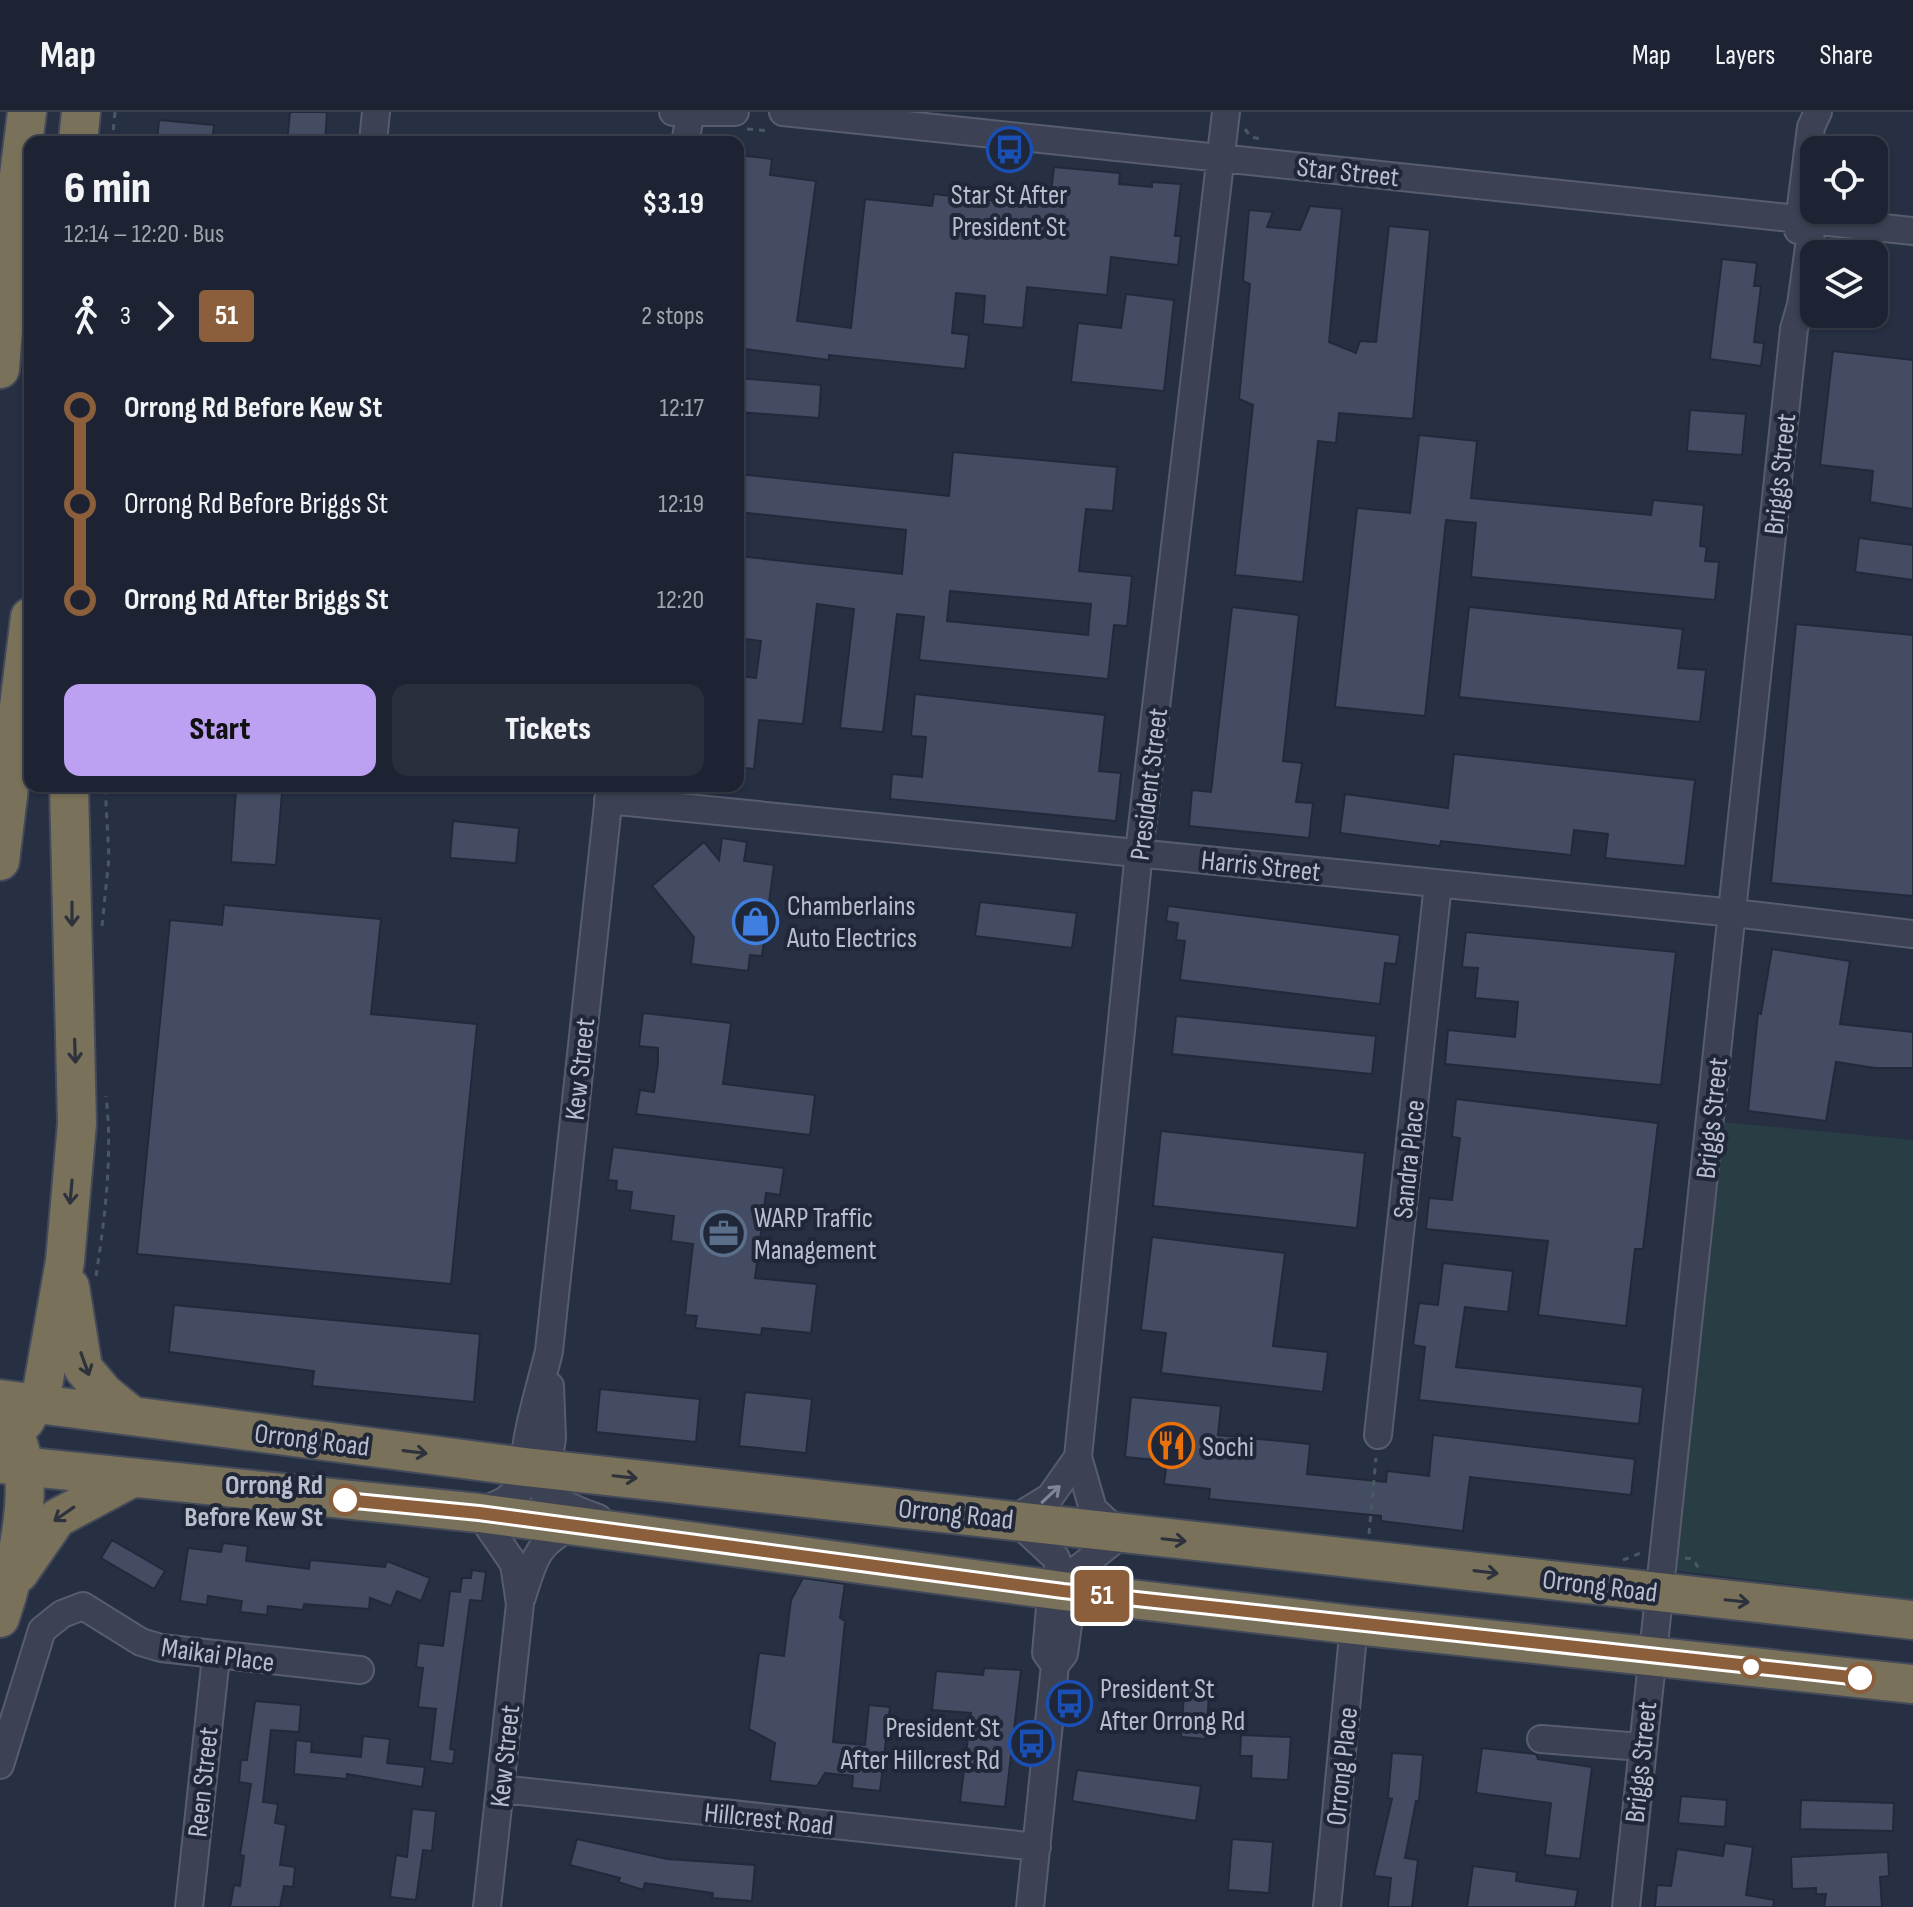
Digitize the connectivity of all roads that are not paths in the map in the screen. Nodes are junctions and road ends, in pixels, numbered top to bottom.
1 (27, 112) edge
2 (81, 112) edge
3 (376, 112) edge
4 (682, 112) edge
5 (735, 112) edge
6 (783, 112) edge
7 (1226, 112) edge
8 (1818, 113) edge
9 (79, 136) edge
10 (374, 136) edge
11 (673, 136) edge
12 (684, 136) edge
13 (1811, 136) edge
14 (1822, 136) edge
15 (1222, 158) junction
16 (1800, 215) edge
17 (1808, 224) edge
18 (1864, 224) edge
19 (1913, 231) edge
20 (9, 255) junction
21 (0, 311) edge
22 (0, 369) edge
23 (24, 666) edge
24 (69, 792) edge
25 (609, 793) edge
26 (1139, 852) junction
27 (0, 861) edge
28 (1438, 884) junction
29 (1734, 913) junction
30 (1913, 934) edge
31 (65, 1261) junction
32 (131, 1415) junction
33 (11, 1433) edge
34 (1378, 1435) road end
35 (1078, 1457) junction
36 (535, 1472) junction
37 (132, 1478) junction
38 (479, 1513) junction
39 (1014, 1519) junction
40 (572, 1526) junction
41 (1121, 1535) junction
42 (742, 1547) junction
43 (1662, 1574) junction
44 (1063, 1591) junction
45 (6, 1602) edge
46 (520, 1604) junction
47 (1913, 1620) edge
48 (1354, 1625) junction
49 (1650, 1656) junction
50 (216, 1657) junction
51 (360, 1670) dead end
52 (1913, 1684) edge
53 (1541, 1739) dead end
54 (1641, 1747) junction
55 (0, 1765) edge
56 (501, 1789) junction
57 (1037, 1847) junction
58 (189, 1907) edge
59 (487, 1907) edge
60 (1030, 1907) edge
61 (1327, 1907) edge
62 (1626, 1907) edge

1 - 20 highway
2 - 9 highway
3 - 10 street
4 - 5 street
4 - 11 street
4 - 12 street
6 - 15 street, Star Street
7 - 15 street, President Street
8 - 13 street, Briggs Street
8 - 14 street, Briggs Street
15 - 16 street, Star Street
15 - 26 street, President Street
17 - 29 street, Briggs Street
18 - 19 street, Star Street
20 - 21 highway
20 - 22 highway
23 - 27 highway
24 -> 31 highway
25 - 26 street, Harris Street
25 - 36 street, Kew Street
26 - 28 street, Harris Street
26 - 35 street, President Street
28 - 29 street, Harris Street
28 - 34 street, Sandra Place
29 - 30 street, Harris Street
29 - 43 street, Briggs Street
31 -> 32 highway
31 - 33 highway
32 - 33 highway, Orrong Road
32 -> 36 highway, Orrong Road
33 - 37 highway, Orrong Road
33 - 45 highway
39 -> 35 street, President Street
35 - 41 street, President Street
36 - 38 street
36 -> 39 highway, Orrong Road
36 - 42 street
37 - 38 highway, Orrong Road
37 -> 45 highway
38 - 40 highway, Orrong Road
38 - 46 street, Kew Street
39 - 41 highway, Orrong Road
39 - 44 street
40 - 42 highway, Orrong Road
40 - 46 street, Kew Street
41 -> 43 highway, Orrong Road
41 - 44 street
42 - 44 highway, Orrong Road
43 -> 47 highway, Orrong Road
43 - 49 street, Briggs Street
44 - 48 highway, Orrong Road
44 - 57 street
46 - 56 street, Kew Street
48 - 49 highway, Orrong Road
48 - 61 street, Orrong Place
49 - 52 highway, Orrong Road
49 - 54 street, Briggs Street
50 - 51 street, Maikai Place
50 - 55 street, Maikai Place
50 - 58 street, Reen Street
53 - 54 street
54 - 62 street, Briggs Street
56 - 57 street, Hillcrest Road
56 - 59 street, Kew Street
57 - 60 street

